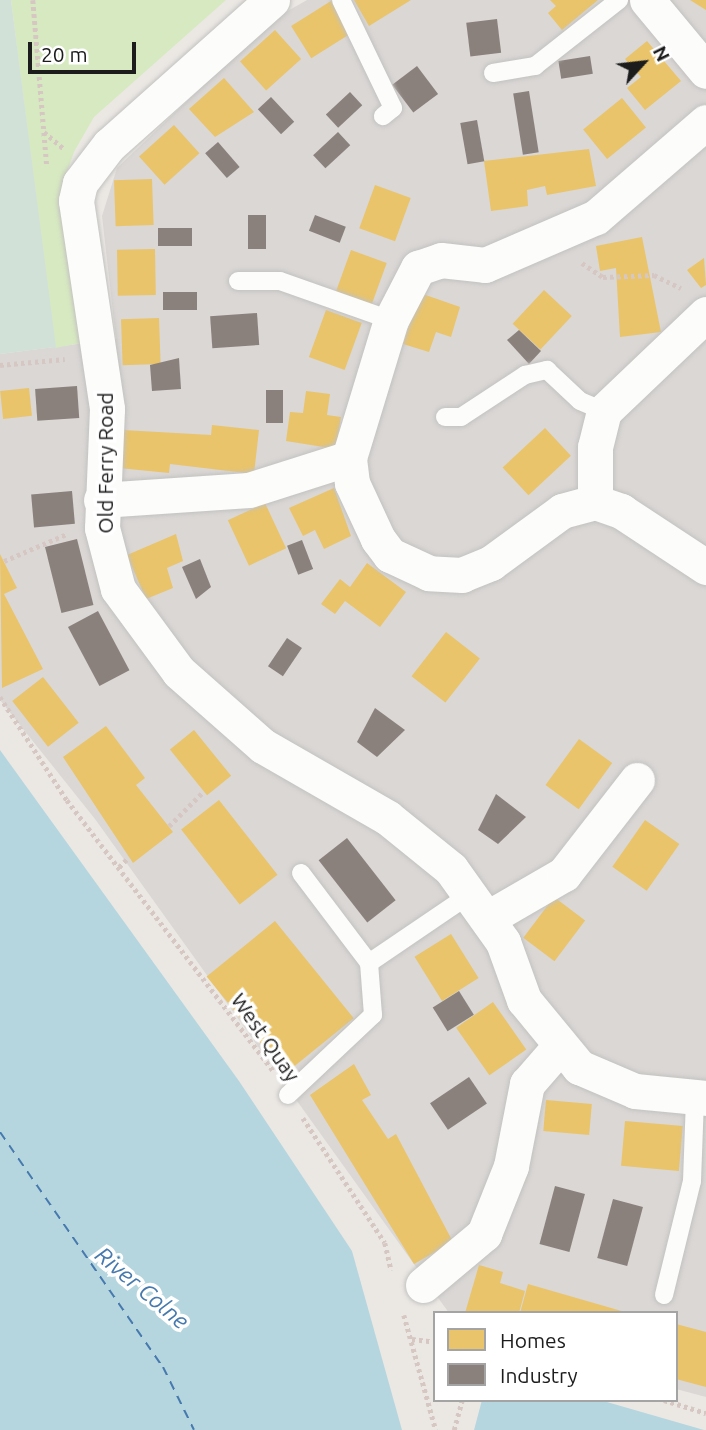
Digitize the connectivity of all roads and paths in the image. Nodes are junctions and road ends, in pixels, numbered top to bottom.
1 (33, 0) edge
2 (272, 0) edge
3 (341, 0) edge
4 (620, 0) edge
5 (647, 0) edge
6 (706, 71) edge
7 (494, 73) dead end
8 (383, 116) dead end
9 (706, 122) edge
10 (44, 131) dead end
11 (654, 275) dead end
12 (617, 277) dead end
13 (238, 281) dead end
14 (706, 314) edge
15 (391, 320) junction
16 (67, 359) dead end
17 (0, 365) edge
18 (604, 411) junction
19 (445, 417) dead end
20 (349, 458) junction
21 (595, 502) junction
22 (102, 514) junction
23 (4, 561) dead end
24 (706, 567) edge
25 (0, 697) edge
26 (637, 780) dead end
27 (204, 791) dead end
28 (169, 826) dead end
29 (129, 857) dead end
30 (119, 867) junction
31 (301, 873) dead end
32 (480, 905) junction
33 (369, 963) junction
34 (560, 1046) junction
35 (288, 1095) junction
36 (700, 1098) edge
37 (406, 1292) junction
38 (664, 1295) dead end
39 (412, 1339) junction
40 (433, 1342) edge
41 (461, 1402) edge
42 (670, 1402) edge
43 (706, 1413) edge
44 (436, 1430) edge
45 (454, 1430) edge

1 - 10 path
2 - 22 street, Old Ferry Road
3 - 8 lane
4 - 7 lane
5 - 6 street
9 - 15 street
11 - 12 path
13 - 15 lane
14 - 18 street
15 - 20 street
16 - 17 path
18 - 19 lane
18 - 21 street
20 - 21 street
20 - 22 street
21 - 24 street
22 - 23 path
22 - 32 street, Old Ferry Road
25 - 30 path, West Quay
26 - 32 street
27 - 28 path
29 - 30 path
30 - 35 path, West Quay
31 - 33 lane
32 - 33 lane
32 - 34 street, Old Ferry Road
33 - 35 lane
34 - 36 street, Old Ferry Road
34 - 37 street
35 - 37 path, West Quay
36 - 38 lane
37 - 39 path, West Quay
39 - 40 path
39 - 44 path, West Quay
41 - 45 path
42 - 43 path

